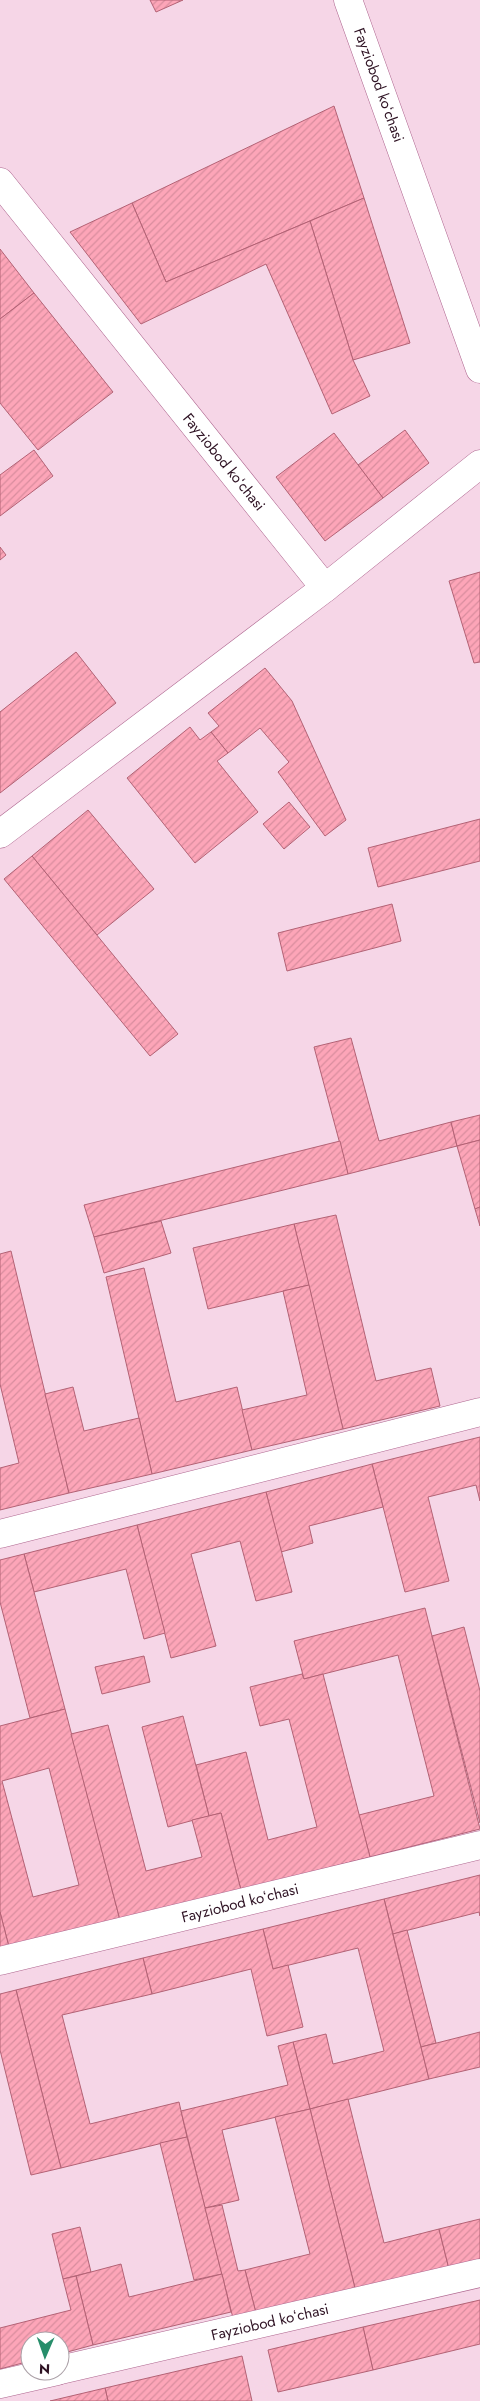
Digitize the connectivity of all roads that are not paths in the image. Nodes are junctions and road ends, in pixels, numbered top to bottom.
1 (348, 0) edge
2 (0, 182) edge
3 (480, 369) edge
4 (480, 464) edge
5 (325, 588) junction
6 (0, 834) edge
7 (480, 1412) edge
8 (0, 1534) edge
9 (480, 1846) edge
10 (0, 1961) edge
11 (480, 2273) edge
12 (70, 2368) edge
13 (20, 2380) edge
14 (0, 2384) edge

1 - 3 street, Fayziobod koʻchasi
2 - 5 street, Fayziobod koʻchasi
4 - 5 street
5 - 6 street
7 - 8 street
9 - 10 street, Fayziobod koʻchasi
11 - 12 street, Fayziobod koʻchasi
13 - 14 street, Fayziobod koʻchasi

